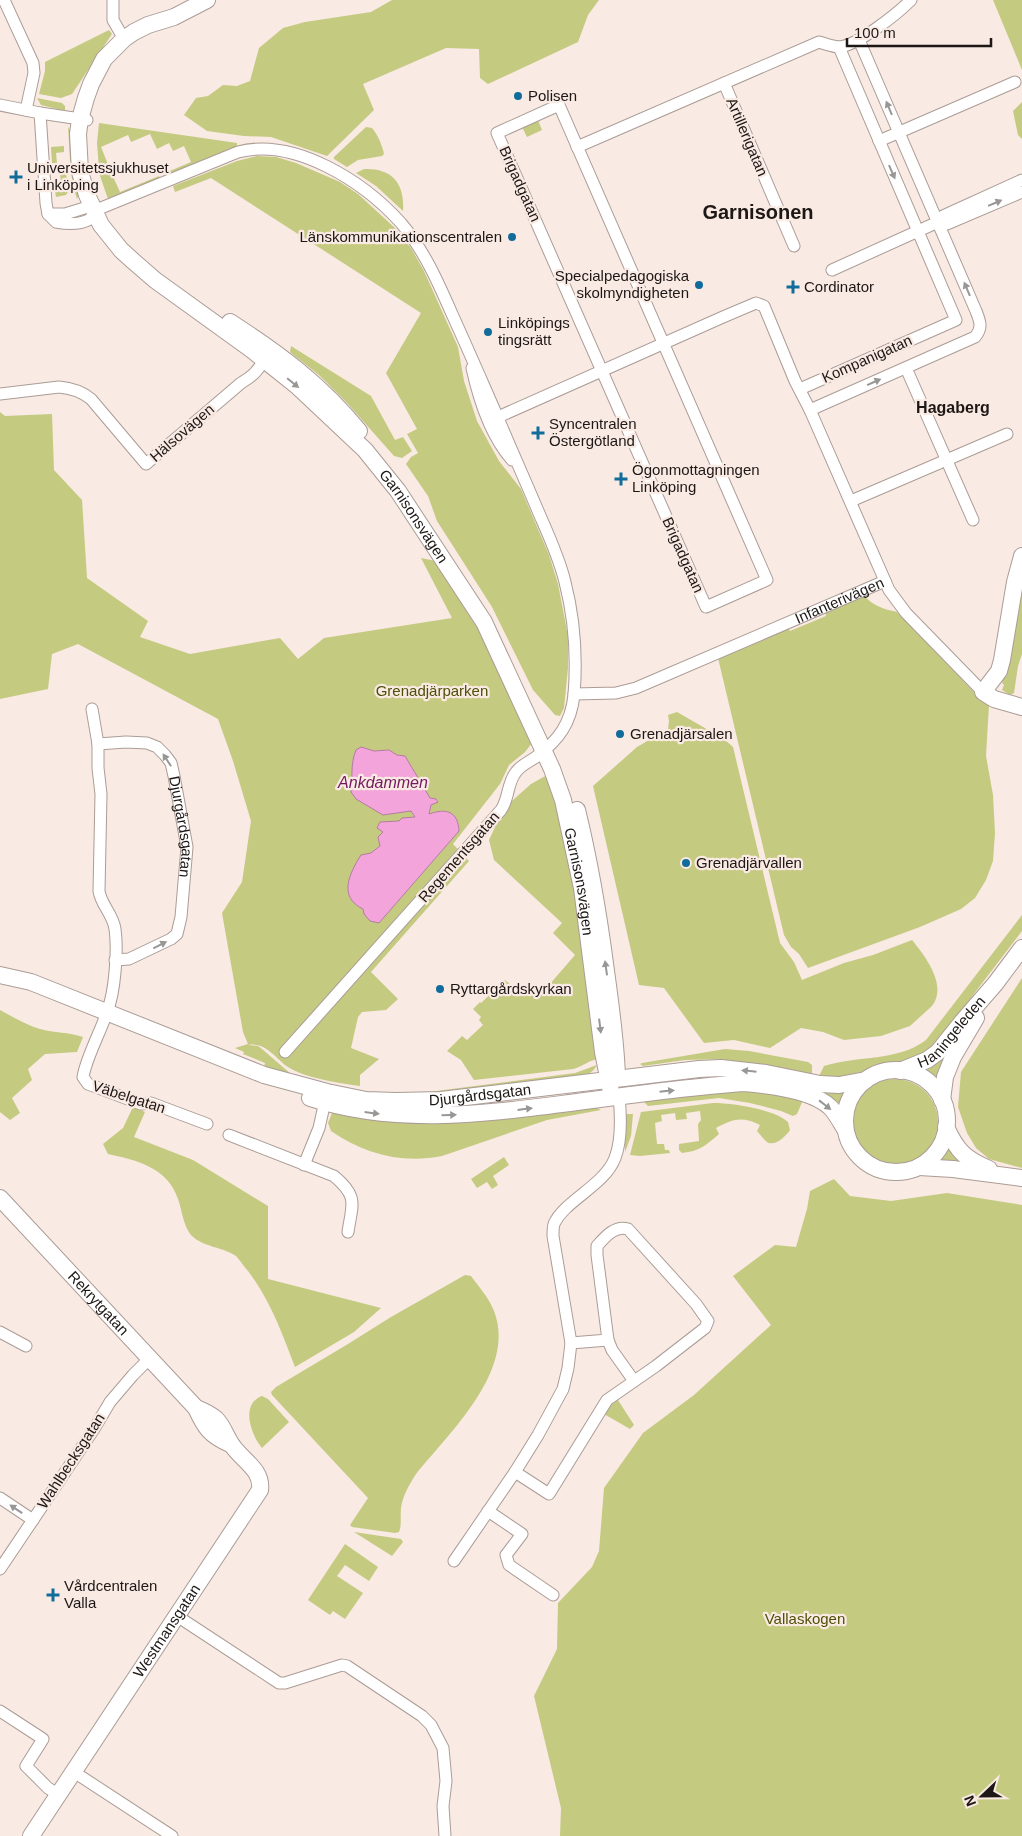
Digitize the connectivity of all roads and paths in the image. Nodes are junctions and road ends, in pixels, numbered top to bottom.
1 (4, 0) edge
2 (113, 0) edge
3 (184, 0) edge
4 (206, 0) edge
5 (911, 0) edge
6 (148, 24) junction
7 (859, 40) junction
8 (120, 44) junction
9 (839, 47) junction
10 (1015, 82) dead end
11 (724, 83) junction
12 (0, 105) edge
13 (26, 110) junction
14 (40, 113) junction
15 (84, 120) junction
16 (899, 132) junction
17 (879, 141) junction
18 (577, 147) junction
19 (1022, 180) edge
20 (1022, 192) edge
21 (96, 210) junction
22 (966, 210) junction
23 (938, 222) junction
24 (918, 231) junction
25 (794, 246) dead end
26 (832, 270) dead end
27 (976, 311) junction
28 (956, 320) junction
29 (663, 344) junction
30 (269, 355) junction
31 (906, 368) junction
32 (602, 370) junction
33 (800, 389) junction
34 (0, 394) edge
35 (810, 410) junction
36 (493, 419) junction
37 (1007, 434) dead end
38 (946, 460) junction
39 (851, 501) junction
40 (973, 520) dead end
41 (1022, 556) edge
42 (885, 581) junction
43 (983, 692) junction
44 (574, 694) junction
45 (1022, 707) edge
46 (92, 709) dead end
47 (98, 744) junction
48 (547, 748) junction
49 (1022, 948) edge
50 (115, 960) junction
51 (0, 975) edge
52 (0, 979) edge
53 (996, 984) junction
54 (106, 1016) junction
55 (610, 1050) junction
56 (285, 1052) dead end
57 (900, 1071) junction
58 (647, 1075) junction
59 (613, 1079) junction
60 (866, 1080) junction
61 (580, 1084) junction
62 (615, 1097) junction
63 (326, 1098) junction
64 (942, 1100) junction
65 (207, 1124) dead end
66 (946, 1127) junction
67 (845, 1129) junction
68 (229, 1135) dead end
69 (304, 1165) junction
70 (919, 1167) junction
71 (1016, 1177) edge
72 (0, 1198) edge
73 (348, 1232) dead end
74 (0, 1332) edge
75 (608, 1340) junction
76 (571, 1343) junction
77 (26, 1346) dead end
78 (149, 1359) junction
79 (634, 1381) junction
80 (515, 1472) junction
81 (260, 1490) joint
82 (0, 1498) edge
83 (488, 1511) junction
84 (33, 1520) junction
85 (454, 1560) dead end
86 (0, 1569) edge
87 (553, 1595) dead end
88 (177, 1616) junction
89 (0, 1712) edge
90 (74, 1772) junction
91 (59, 1795) junction
92 (31, 1836) edge
93 (172, 1836) edge
94 (445, 1836) edge

1 - 13 street
2 - 8 street
3 - 6 street
4 - 6 street
5 - 7 street, Artillerigatan
6 - 8 street
7 - 9 street, Artillerigatan
16 -> 7 street, Kompanigatan
8 - 15 street, Garnisonsvägen
9 - 11 street, Artillerigatan
9 - 17 street
10 - 16 street
11 - 18 street, Artillerigatan
11 - 25 street, Artillerigatan
12 - 13 street
13 - 14 street
14 - 15 street
14 - 21 street, Regementsgatan
15 - 21 street, Garnisonsvägen
16 - 17 street
16 - 23 street, Kompanigatan
17 -> 24 street
18 - 29 street, Brigadgatan
18 - 32 street, Brigadgatan
19 - 22 street
22 -> 20 street
21 - 30 street, Garnisonsvägen
21 - 36 street, Regementsgatan
22 - 23 street
23 - 24 street
27 -> 23 street, Kompanigatan
24 - 26 street
24 - 28 street
27 - 28 street, Kompanigatan
27 - 31 street, Kompanigatan
28 - 33 street, Kompanigatan
29 - 32 street
29 - 32 street, Brigadgatan
29 - 33 street
30 - 34 street, Hälsovägen
30 - 48 street, Garnisonsvägen
35 -> 31 street, Kompanigatan
31 - 38 street, Kompanigatan
32 - 36 street
33 - 35 street
35 - 39 street
36 - 44 street, Regementsgatan
37 - 38 street
38 - 39 street
38 - 40 street, Kompanigatan
39 - 42 street
41 - 43 street
42 - 43 street, Infanterivägen
42 - 44 street, Infanterivägen
43 - 45 street
44 - 48 street, Regementsgatan
46 - 47 street
47 - 50 street
50 -> 47 street, Djurgårdsgatan
48 - 55 street, Garnisonsvägen
48 - 56 street, Regementsgatan
49 - 53 street, Haningeleden
50 - 54 street
51 - 54 street, Djurgårdsgatan
52 - 54 street, Djurgårdsgatan
53 - 57 street, Haningeleden
53 - 64 street, Haningeleden
54 - 63 street, Djurgårdsgatan
54 - 65 street, Väbelgatan
55 - 58 street
55 - 59 street, Garnisonsvägen
55 - 61 street
57 - 60 street
57 - 64 street
58 - 59 street, Djurgårdsgatan
60 -> 58 street, Djurgårdsgatan
59 - 61 street, Djurgårdsgatan
59 - 62 street, Garnisonsvägen
60 - 67 street
61 - 63 street, Djurgårdsgatan
63 -> 62 street, Djurgårdsgatan
62 -> 67 street, Djurgårdsgatan
62 - 76 street
63 - 69 street
64 - 66 street
66 - 70 street
66 - 71 street
67 - 70 street
68 - 69 street
69 - 73 street
70 - 71 street
72 - 78 street, Rekrytgatan
74 - 77 street
75 - 76 street
75 - 79 street
75 - 79 street
76 - 80 street
78 - 81 street, Rekrytgatan
78 - 84 street, Wahlbecksgatan
79 - 80 street
80 - 83 street
81 - 88 street, Westmansgatan
84 -> 82 street
83 - 85 street
83 - 87 street
84 - 86 street, Wahlbecksgatan
88 - 90 street, Westmansgatan
88 - 94 street
89 - 91 street
90 - 91 street, Westmansgatan
90 - 93 street
91 - 92 street, Westmansgatan

